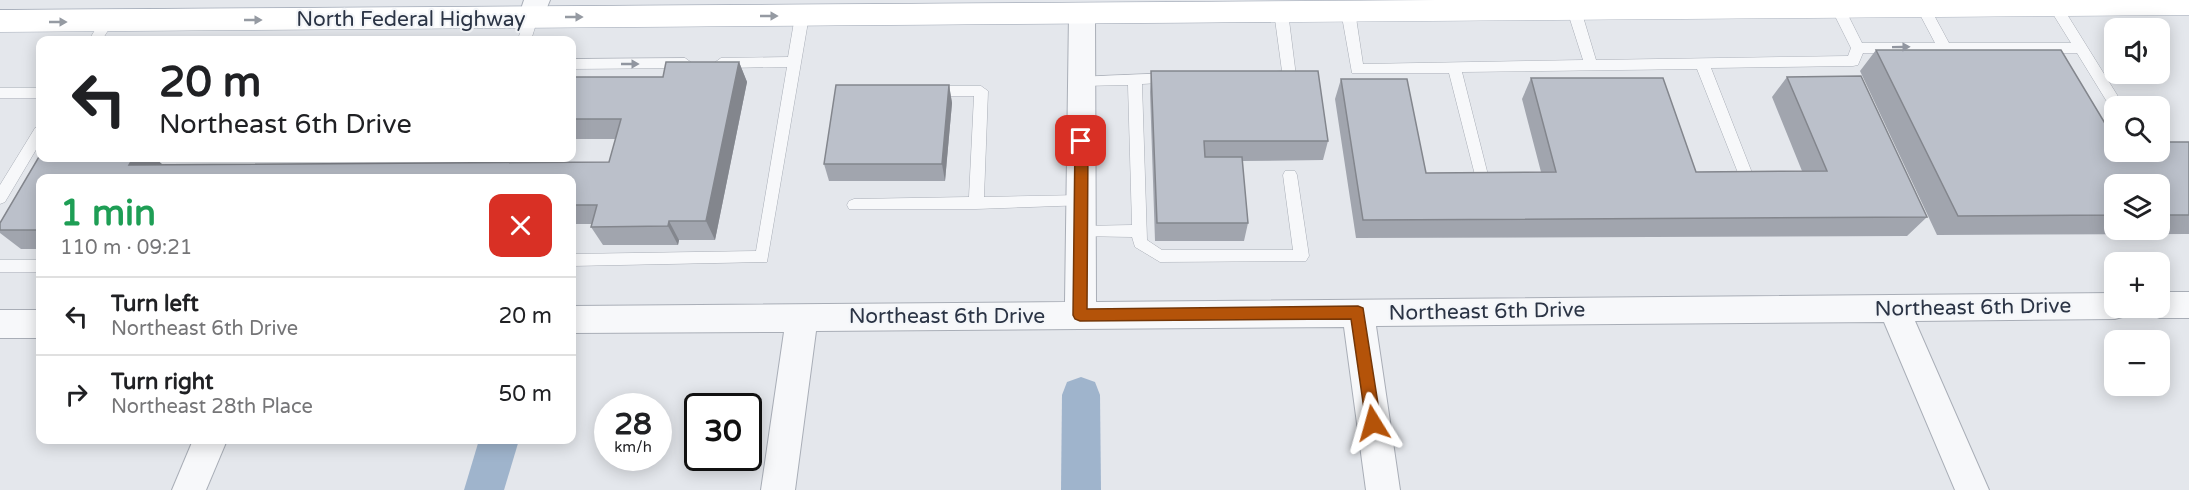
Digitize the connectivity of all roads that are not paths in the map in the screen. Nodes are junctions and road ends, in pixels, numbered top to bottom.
1 (1636, 4) edge
2 (2189, 5) edge
3 (2055, 6) junction
4 (1923, 7) junction
5 (1838, 8) junction
6 (1574, 10) junction
7 (1348, 11) junction
8 (1281, 12) junction
9 (1082, 14) junction
10 (802, 16) junction
11 (531, 19) edge
12 (0, 21) edge
13 (101, 31) edge
14 (1944, 46) junction
15 (1858, 48) junction
16 (2081, 48) junction
17 (795, 62) junction
18 (1702, 63) junction
19 (576, 64) edge
20 (1592, 65) junction
21 (1454, 67) junction
22 (1265, 77) edge
23 (1182, 78) edge
24 (1134, 79) junction
25 (1082, 81) junction
26 (915, 91) edge
27 (0, 93) edge
28 (36, 93) edge
29 (2112, 96) edge
30 (36, 139) edge
31 (0, 172) edge
32 (16, 172) junction
33 (1290, 175) dead end
34 (1483, 183) edge
35 (1749, 183) edge
36 (0, 198) edge
37 (1081, 201) junction
38 (976, 203) junction
39 (854, 205) dead end
40 (1139, 231) junction
41 (1081, 232) junction
42 (576, 260) edge
43 (0, 266) edge
44 (36, 266) edge
45 (2170, 305) edge
46 (2189, 305) edge
47 (2104, 306) edge
48 (1893, 308) junction
49 (1358, 313) junction
50 (1080, 315) junction
51 (802, 317) junction
52 (576, 320) edge
53 (0, 324) edge
54 (36, 324) edge
55 (208, 444) edge
56 (189, 490) edge
57 (778, 490) edge
58 (1383, 490) edge
59 (1972, 490) edge

1 - 5 main road, North Federal Highway
1 - 6 main road, North Federal Highway
2 - 3 main road, North Federal Highway
3 - 4 main road, North Federal Highway
3 - 16 lane
4 - 5 main road, North Federal Highway
4 - 14 lane
5 - 15 lane
6 - 7 main road, North Federal Highway
6 - 20 lane
7 - 8 main road, North Federal Highway
7 - 21 lane
8 - 9 main road, North Federal Highway
8 - 22 lane
9 - 10 main road, North Federal Highway
9 - 25 street
11 -> 10 main road, North Federal Highway
10 - 17 lane
13 -> 11 main road, North Federal Highway
12 -> 13 main road, North Federal Highway
15 -> 14 lane
14 - 16 lane
15 - 18 lane
16 - 29 lane
19 -> 17 lane
17 - 42 lane
18 - 20 lane
18 - 35 lane
20 - 21 lane
21 - 34 lane
23 - 24 lane
24 - 25 lane
24 - 40 lane
25 - 37 street
26 - 38 lane
27 - 28 lane
30 - 32 lane
31 - 32 lane
32 - 36 lane
33 - 40 lane
37 - 38 lane
37 - 41 street
38 - 39 lane
40 - 41 lane
41 - 50 street
43 - 44 lane
45 - 46 street
47 - 48 street, Northeast 6th Drive
48 - 49 street, Northeast 6th Drive
48 - 59 street
49 - 50 street, Northeast 6th Drive
49 - 58 street
50 - 51 street, Northeast 6th Drive
51 - 52 street, Northeast 6th Drive
51 - 57 street
53 - 54 street
55 - 56 street

